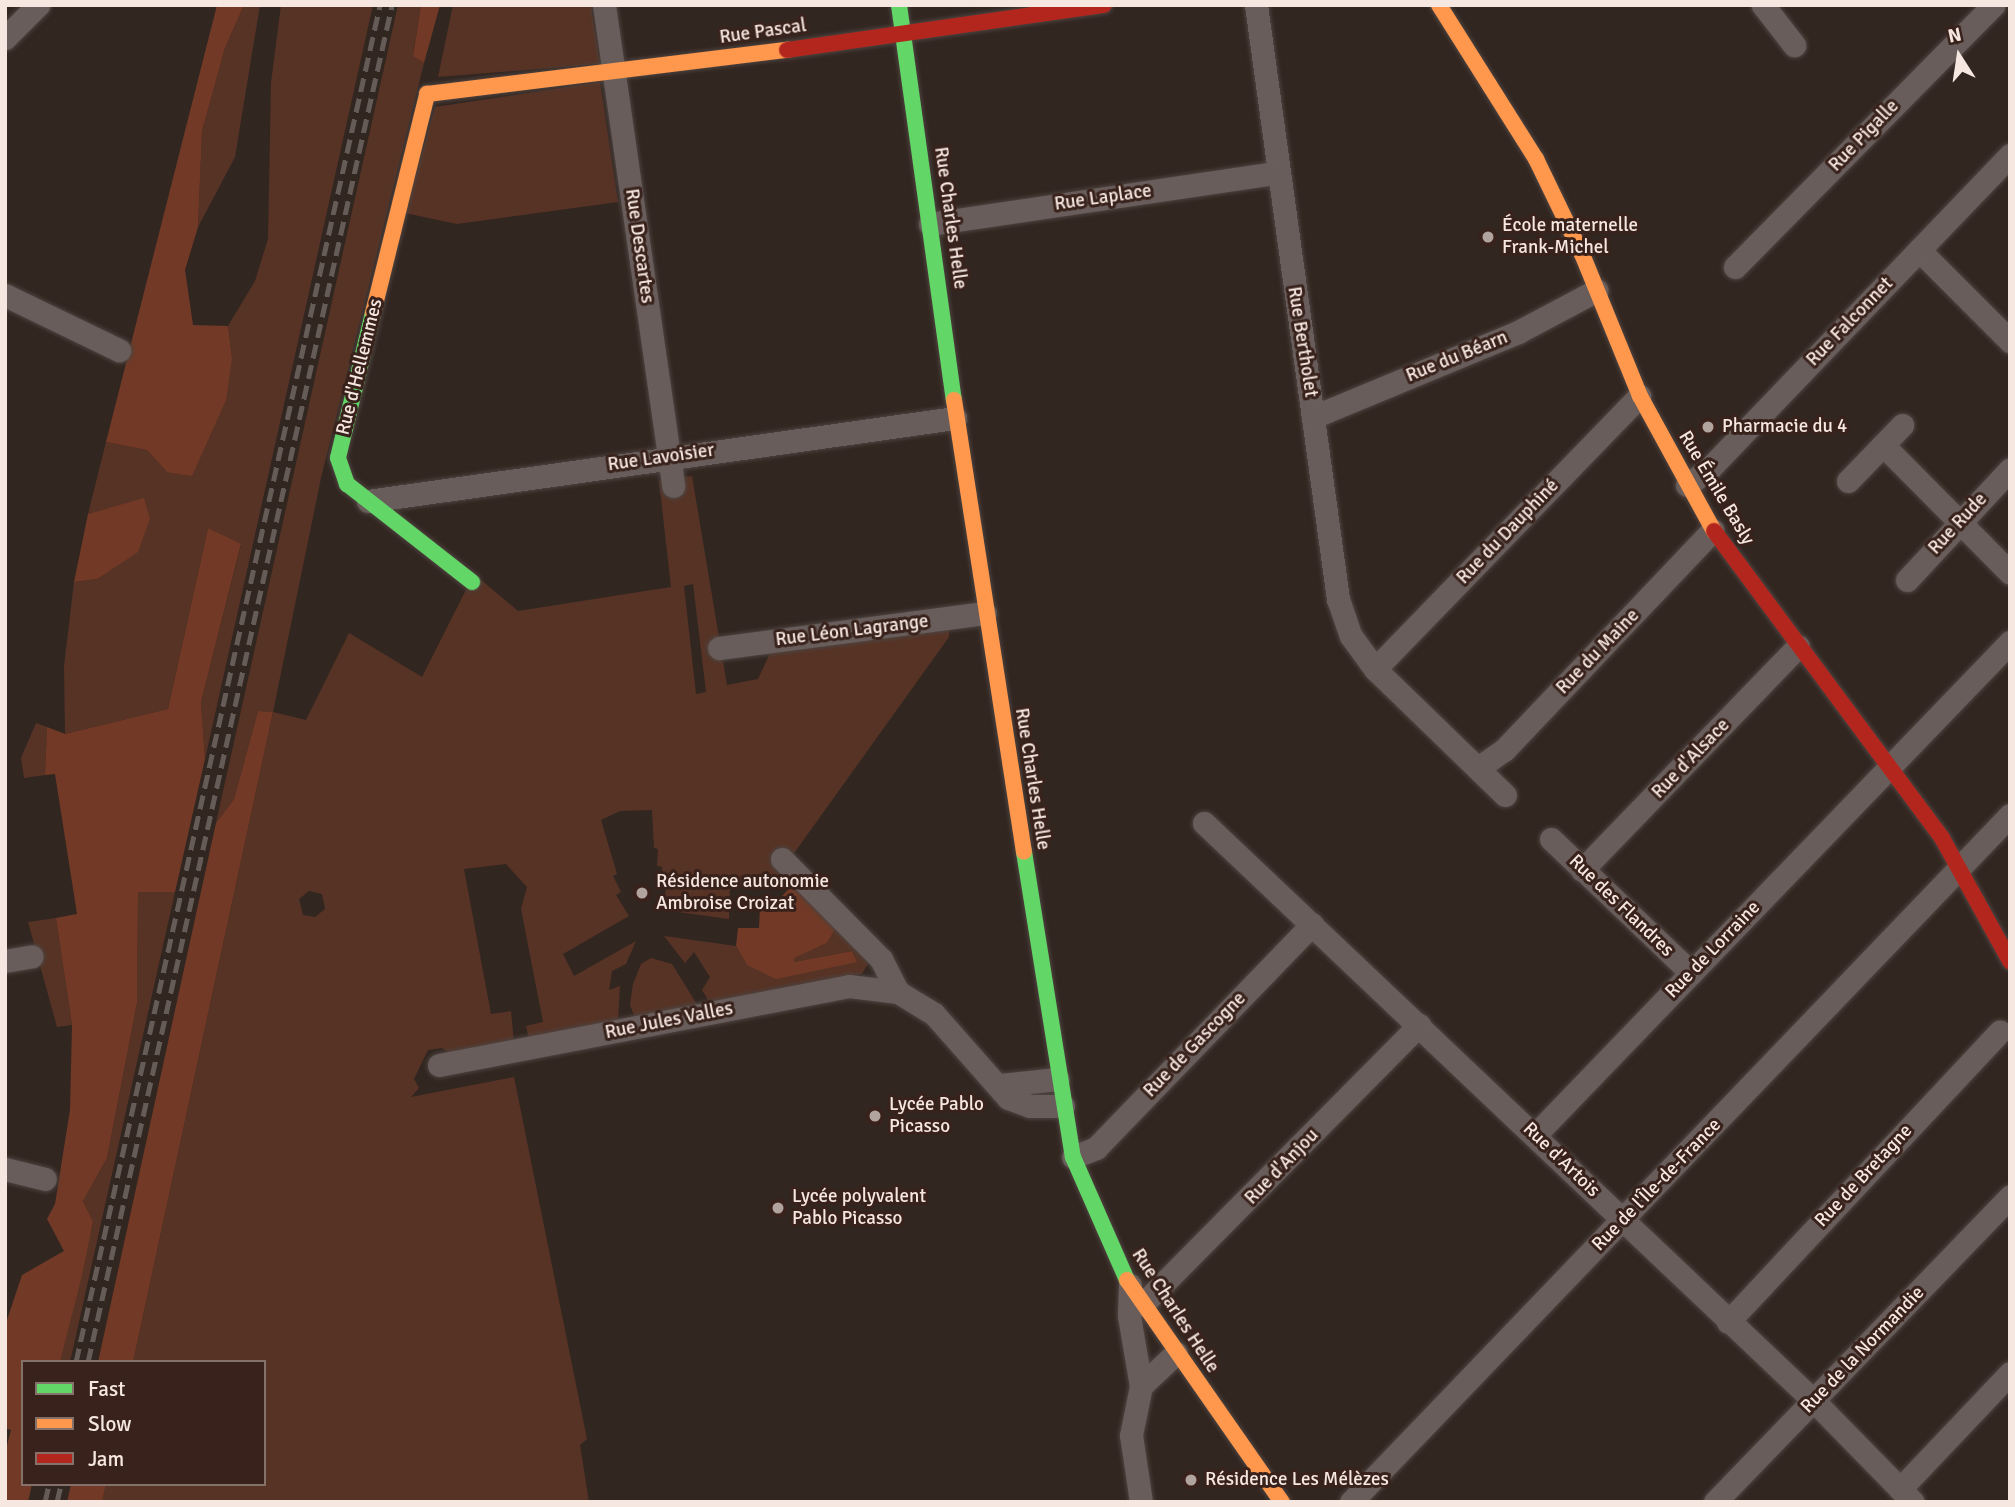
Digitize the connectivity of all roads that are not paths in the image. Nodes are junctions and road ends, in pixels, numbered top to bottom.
1 (38, 5) edge
2 (604, 5) edge
3 (899, 5) edge
4 (1104, 5) edge
5 (1256, 5) edge
6 (1439, 5) edge
7 (1763, 5) edge
8 (1993, 5) edge
9 (903, 34) junction
10 (5, 38) edge
11 (1794, 45) dead end
12 (614, 75) junction
13 (427, 94) joint
14 (2010, 155) edge
15 (1276, 173) junction
16 (930, 224) junction
17 (1919, 250) junction
18 (1735, 267) dead end
19 (1597, 290) junction
20 (5, 295) edge
21 (2010, 341) edge
22 (119, 350) dead end
23 (1640, 396) junction
24 (1313, 417) junction
25 (955, 418) junction
26 (1902, 425) dead end
27 (1883, 445) junction
28 (669, 456) junction
29 (2010, 469) edge
30 (1848, 481) dead end
31 (1687, 485) junction
32 (673, 486) dead end
33 (368, 501) junction
34 (1958, 522) junction
35 (1713, 530) junction
36 (2010, 573) edge
37 (1907, 580) dead end
38 (472, 582) dead end
39 (985, 613) junction
40 (2010, 642) edge
41 (1798, 646) junction
42 (719, 648) dead end
43 (1375, 669) junction
44 (1890, 765) junction
45 (1478, 768) junction
46 (1506, 795) dead end
47 (2010, 815) edge
48 (1204, 823) dead end
49 (1551, 839) dead end
50 (782, 859) dead end
51 (1960, 865) junction
52 (1582, 870) junction
53 (1312, 924) junction
54 (32, 956) dead end
55 (5, 961) edge
56 (2010, 961) edge
57 (1691, 973) junction
58 (898, 992) junction
59 (1419, 1025) junction
60 (2000, 1031) dead end
61 (439, 1065) dead end
62 (1058, 1079) junction
63 (1000, 1085) junction
64 (1063, 1106) junction
65 (1535, 1135) junction
66 (1073, 1157) junction
67 (5, 1169) edge
68 (45, 1179) dead end
69 (2010, 1196) edge
70 (1623, 1220) junction
71 (1130, 1285) junction
72 (1142, 1306) junction
73 (1728, 1322) junction
74 (1176, 1353) junction
75 (2010, 1373) edge
76 (1141, 1386) junction
77 (1814, 1401) junction
78 (1906, 1496) edge
79 (1141, 1502) edge
80 (1282, 1502) edge
81 (1351, 1502) edge
82 (1716, 1502) edge

1 - 10 street
2 - 12 street, Rue Descartes
3 - 9 street, Rue Charles Helle
4 - 9 street, Rue Pascal
5 - 15 street, Rue Bertholet
6 - 19 street, Rue Émile Basly
7 - 11 street
8 - 18 street, Rue Pigalle
9 - 12 street, Rue Pascal
9 - 16 street, Rue Charles Helle
12 - 13 street, Rue Pascal
12 - 28 street, Rue Descartes
13 - 33 street, Rue d'Hellemmes
14 - 17 street, Rue Falconnet
15 - 16 street, Rue Laplace
15 - 24 street, Rue Bertholet
16 - 25 street, Rue Charles Helle
17 - 21 street
17 - 31 street, Rue Falconnet
19 - 23 street, Rue Émile Basly
19 - 24 street, Rue du Béarn
20 - 22 street
23 - 31 street, Rue Émile Basly
23 - 43 street, Rue du Dauphiné
24 - 43 street, Rue Bertholet
25 - 28 street, Rue Lavoisier
25 - 39 street, Rue Charles Helle
26 - 27 street
27 - 30 street
27 - 34 street
28 - 32 street, Rue Descartes
28 - 33 street, Rue Lavoisier
29 - 34 street, Rue Rude
31 - 35 street, Rue Émile Basly
33 - 38 street, Rue d'Hellemmes
34 - 36 street
34 - 37 street, Rue Rude
35 - 41 street, Rue Émile Basly
35 - 45 street, Rue du Maine
39 - 42 street, Rue Léon Lagrange
39 - 62 street, Rue Charles Helle
40 - 44 street, Rue de Lorraine
41 - 44 street, Rue Émile Basly
41 - 52 street, Rue d'Alsace
43 - 45 street
44 - 51 street, Rue Émile Basly
44 - 57 street, Rue de Lorraine
45 - 46 street
47 - 51 street, Rue de l'Île-de-France
48 - 53 street, Rue d'Artois
49 - 52 street, Rue des Flandres
50 - 58 street
51 - 56 street, Rue Émile Basly
51 - 70 street, Rue de l'Île-de-France
52 - 57 street, Rue des Flandres
53 - 59 street, Rue d'Artois
53 - 66 street, Rue de Gascogne
54 - 55 street
57 - 65 street, Rue de Lorraine
58 - 61 street, Rue Jules Valles
58 - 63 street
59 - 65 street, Rue d'Artois
59 - 72 street, Rue d'Anjou
60 - 73 street, Rue de Bretagne
62 - 63 street
62 - 64 street, Rue Charles Helle
63 - 64 street
64 - 66 street, Rue Charles Helle
65 - 70 street, Rue d'Artois
66 - 71 street, Rue Charles Helle
67 - 68 street
69 - 77 street, Rue de la Normandie
70 - 73 street, Rue d'Artois
70 - 81 street, Rue de l'Île-de-France
71 - 72 street, Rue Charles Helle
71 - 76 street
72 - 74 street, Rue Charles Helle
73 - 77 street, Rue d'Artois
74 - 76 street
74 - 80 street, Rue Charles Helle
75 - 78 street
76 - 79 street
77 - 78 street, Rue d'Artois
77 - 82 street, Rue de la Normandie

